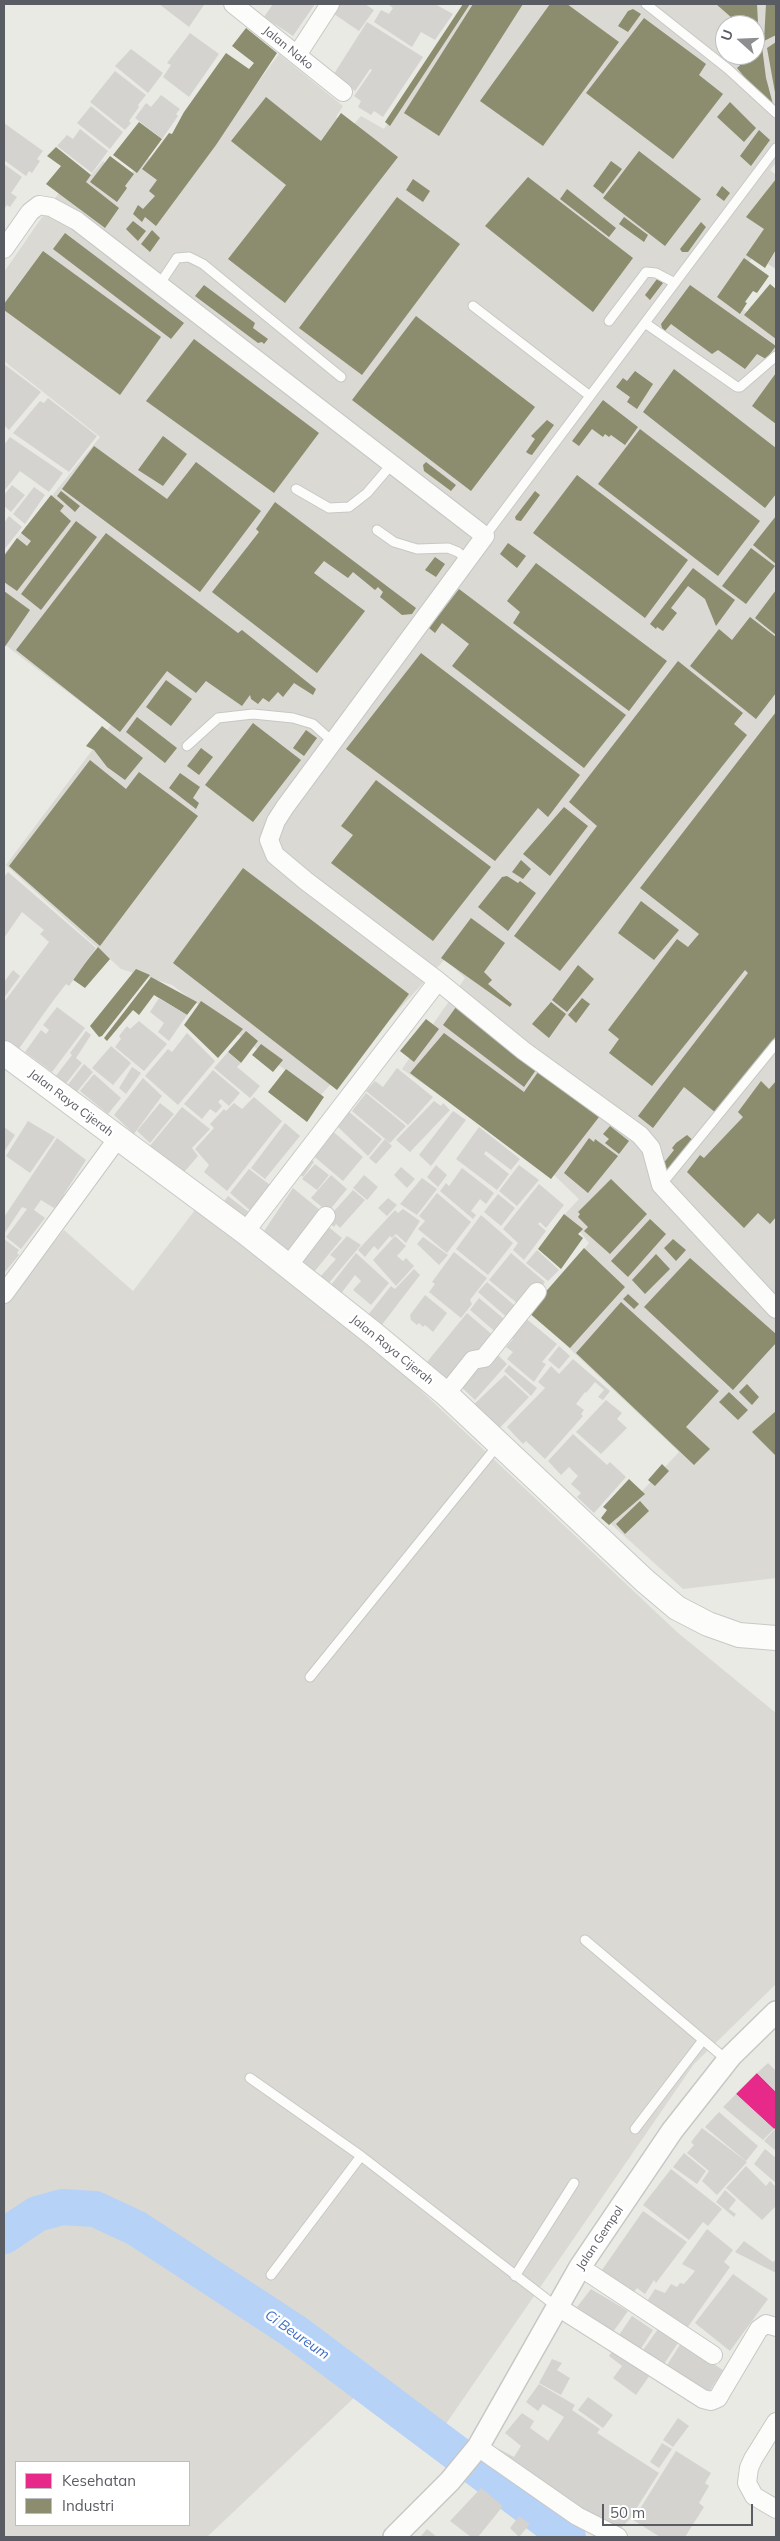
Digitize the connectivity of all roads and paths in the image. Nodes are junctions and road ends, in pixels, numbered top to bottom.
1 (233, 4) edge
2 (330, 4) edge
3 (646, 4) edge
4 (297, 55) junction
5 (343, 92) dead end
6 (776, 113) edge
7 (776, 148) edge
8 (4, 250) edge
9 (675, 283) junction
10 (159, 285) junction
11 (473, 306) dead end
12 (609, 321) dead end
13 (645, 323) junction
14 (776, 356) edge
15 (341, 377) dead end
16 (590, 396) junction
17 (390, 465) junction
18 (296, 489) dead end
19 (377, 530) dead end
20 (485, 536) junction
21 (468, 560) junction
22 (333, 742) junction
23 (187, 746) dead end
24 (438, 981) junction
25 (776, 1044) edge
26 (4, 1053) edge
27 (118, 1138) junction
28 (661, 1185) junction
29 (326, 1216) dead end
30 (245, 1232) junction
31 (288, 1266) junction
32 (537, 1292) dead end
33 (4, 1294) edge
34 (776, 1309) edge
35 (446, 1394) junction
36 (500, 1443) junction
37 (776, 1638) edge
38 (310, 1677) dead end
39 (585, 1940) dead end
40 (776, 2012) edge
41 (703, 2040) junction
42 (728, 2061) junction
43 (250, 2078) dead end
44 (635, 2129) dead end
45 (361, 2156) junction
46 (574, 2183) dead end
47 (580, 2267) junction
48 (271, 2275) dead end
49 (515, 2276) junction
50 (558, 2307) junction
51 (776, 2327) edge
52 (713, 2355) dead end
53 (776, 2422) edge
54 (478, 2447) junction
55 (776, 2509) edge
56 (394, 2537) edge
57 (618, 2537) edge

1 - 4 street, Jalan Nako
2 - 4 street
3 - 6 lane
4 - 5 street, Jalan Nako
7 - 9 lane
8 - 10 street
9 - 12 lane
9 - 13 lane
10 - 15 lane
10 - 17 street
11 - 16 lane
13 - 14 lane
13 - 16 lane
16 - 20 lane
17 - 18 lane
17 - 20 street
19 - 21 lane
20 - 21 street
21 - 22 street
22 - 23 lane
22 - 24 street
24 - 28 street
24 - 30 street
25 - 28 lane
26 - 27 main road, Jalan Raya Cijerah
27 - 30 main road, Jalan Raya Cijerah
27 - 33 street
28 - 34 street
29 - 31 street
30 - 31 main road, Jalan Raya Cijerah
31 - 35 main road, Jalan Raya Cijerah
32 - 35 street
35 - 36 main road, Jalan Raya Cijerah
36 - 37 main road, Jalan Raya Cijerah
36 - 38 lane
39 - 41 lane
40 - 42 street, Jalan Gempol
41 - 42 lane
41 - 44 lane
42 - 47 street, Jalan Gempol
43 - 45 lane
45 - 48 lane
45 - 49 lane
46 - 49 lane
47 - 50 street, Jalan Gempol
47 - 52 street
49 - 50 lane
50 - 51 street
50 - 54 street, Jalan Gempol
53 - 55 street
54 - 56 street, Jalan Gempol
54 - 57 street

